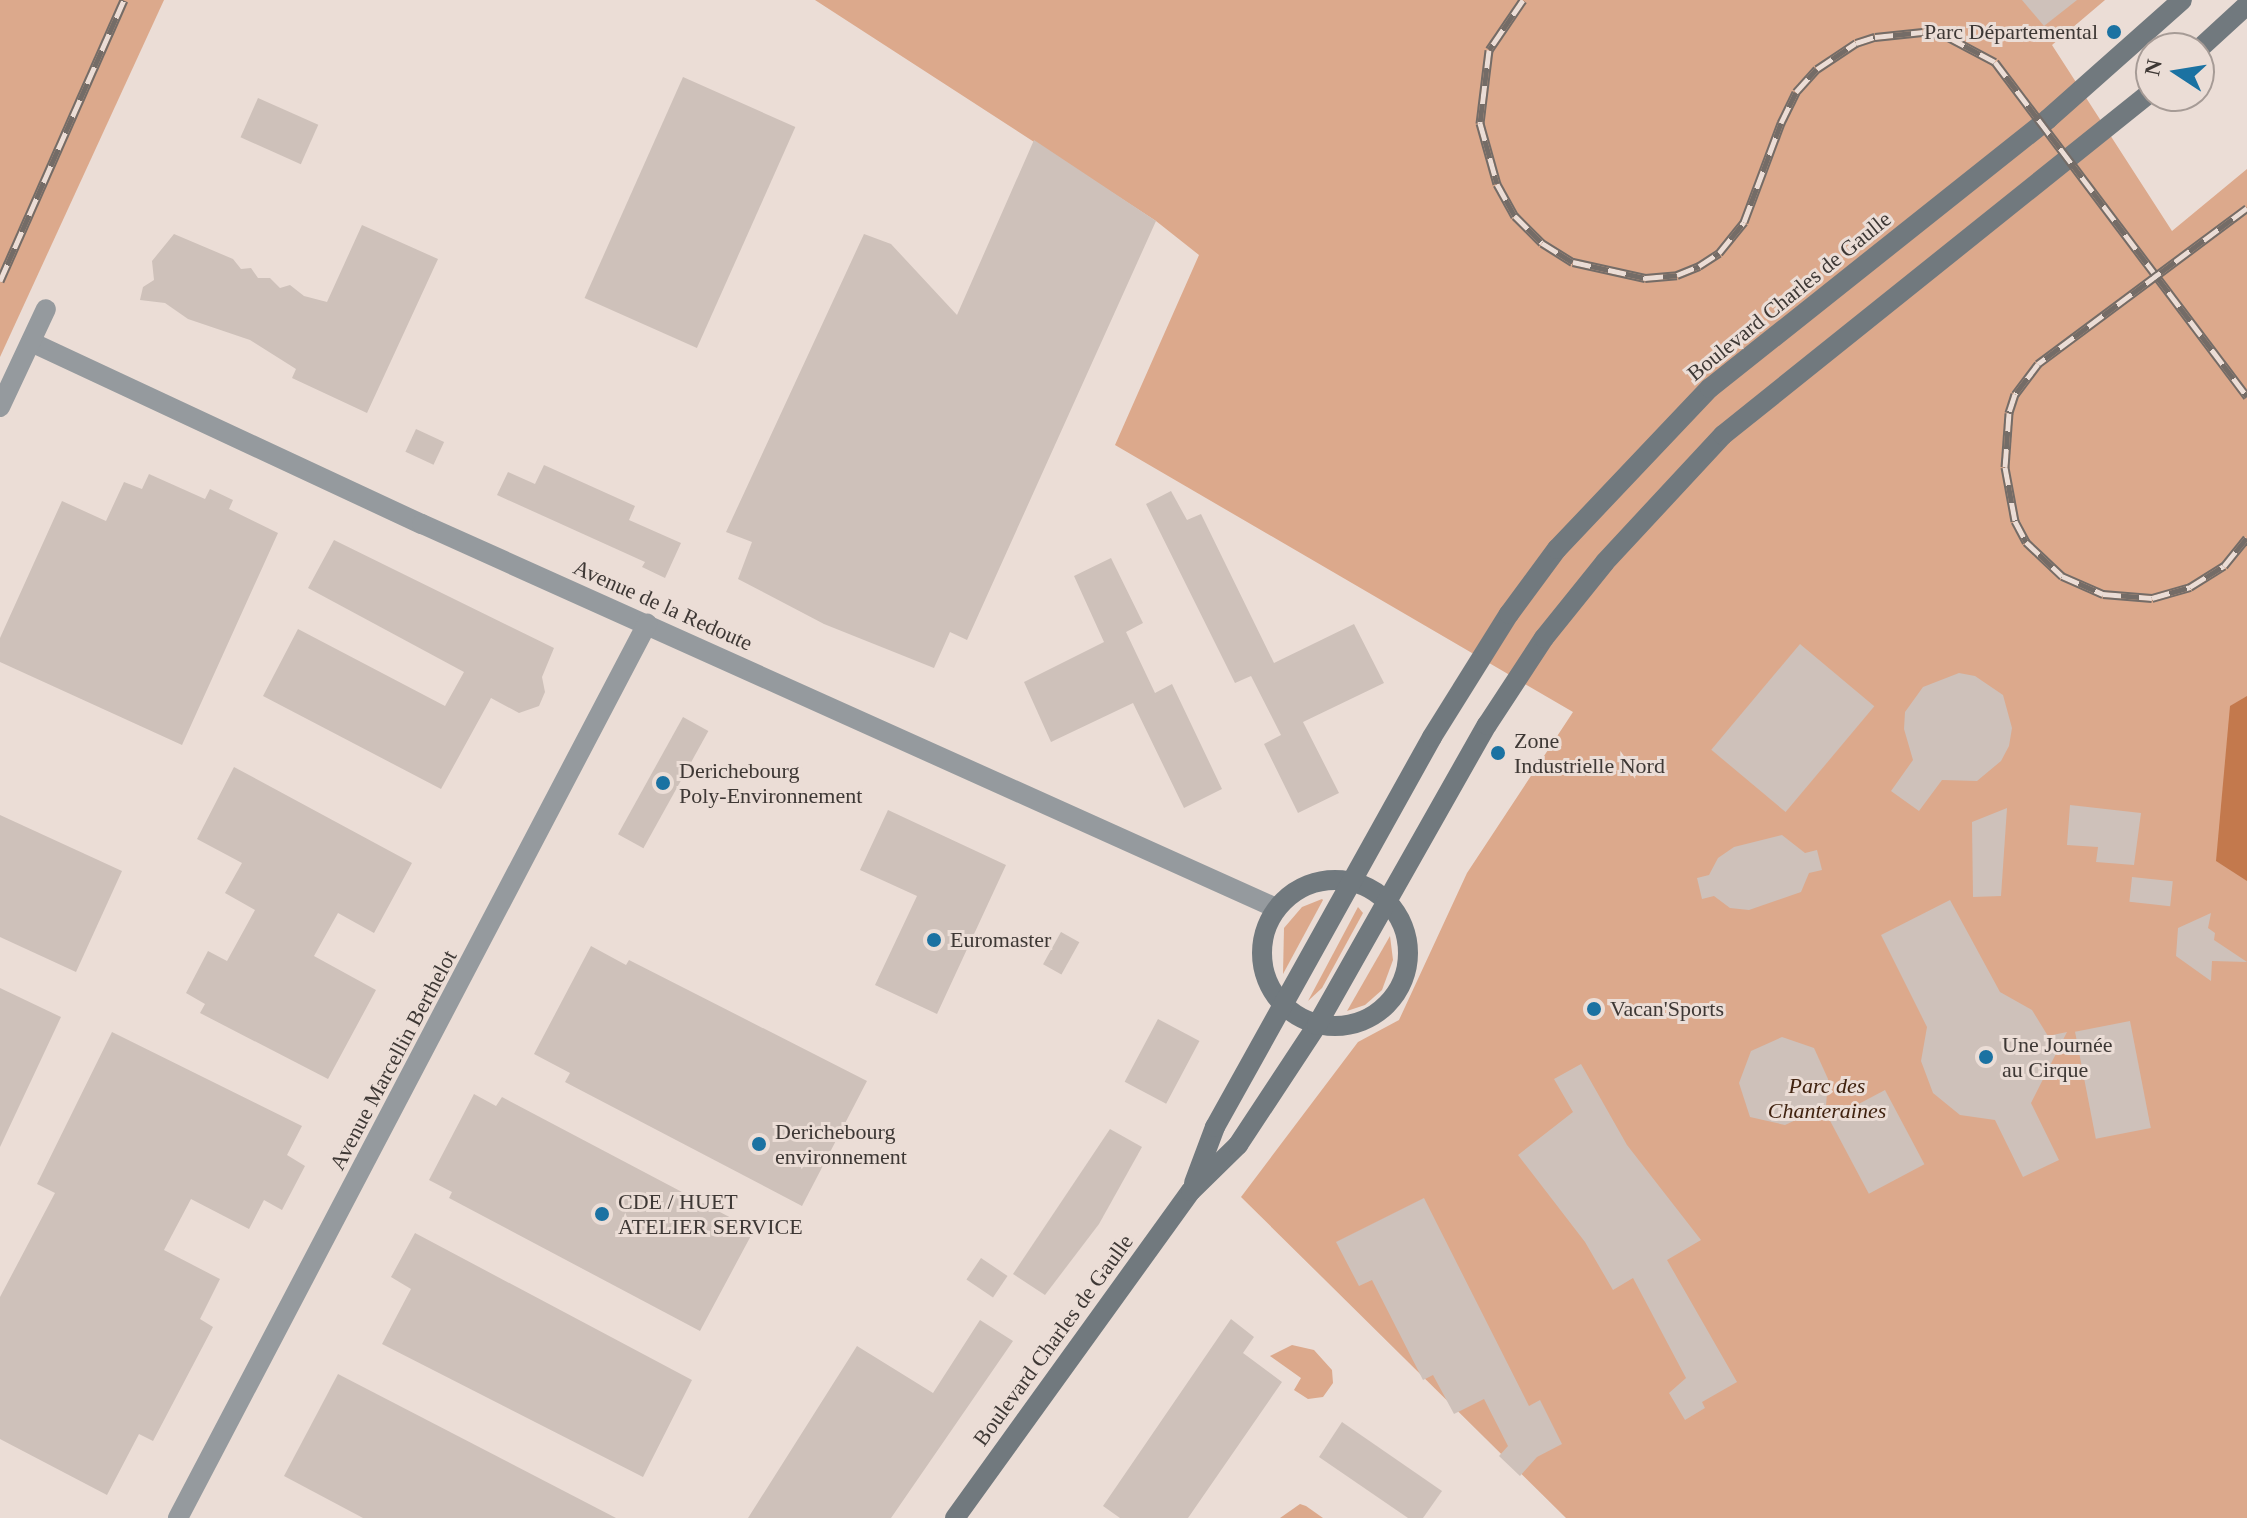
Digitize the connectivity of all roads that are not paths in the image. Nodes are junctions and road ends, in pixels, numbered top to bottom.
1 (2182, 0) edge
2 (2238, 10) edge
3 (2215, 33) edge
4 (2135, 105) edge
5 (46, 309) dead end
6 (31, 342) junction
7 (0, 407) edge
8 (647, 624) junction
9 (1351, 881) junction
10 (1386, 901) junction
11 (1276, 908) junction
12 (1284, 1007) junction
13 (1317, 1025) junction
14 (1191, 1191) junction
15 (178, 1518) edge
16 (955, 1518) edge

1 - 9 main road, Boulevard Charles de Gaulle
2 - 3 main road
4 - 10 main road, Boulevard Charles de Gaulle
5 - 6 street
6 - 7 street
6 - 8 street, Avenue de la Redoute
8 - 11 street, Avenue de la Redoute
8 - 15 street, Avenue Marcellin Berthelot
9 - 10 main road
9 - 11 main road
9 - 12 main road, Boulevard Charles de Gaulle
10 - 13 main road, Boulevard Charles de Gaulle
10 - 13 main road
11 - 12 main road
12 - 13 main road
12 - 14 main road, Boulevard Charles de Gaulle
13 - 14 main road, Boulevard Charles de Gaulle
14 - 16 main road, Boulevard Charles de Gaulle

